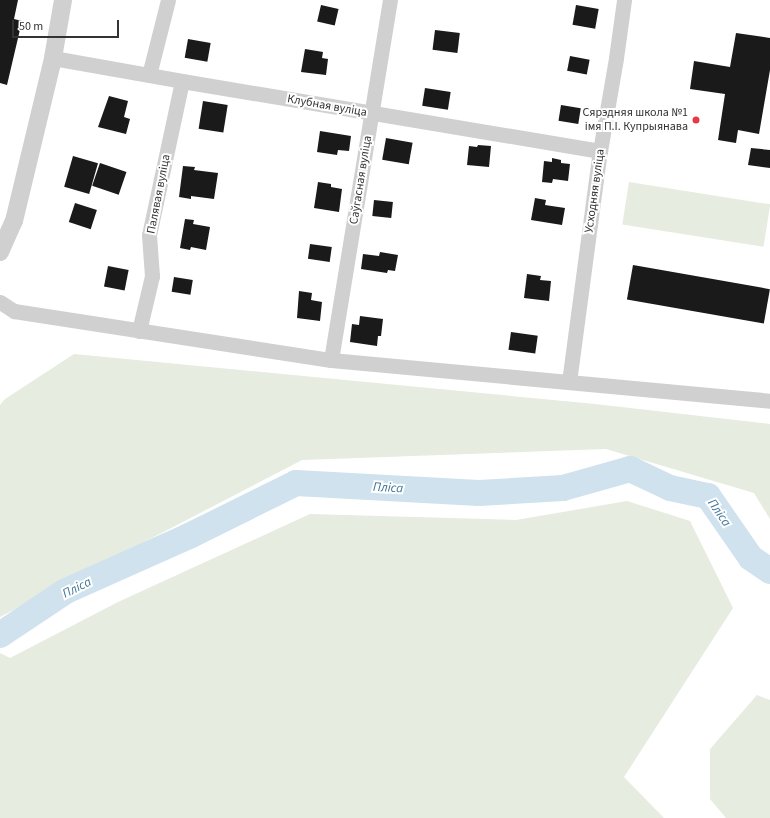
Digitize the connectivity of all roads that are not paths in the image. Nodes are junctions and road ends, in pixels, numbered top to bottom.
1 (64, 0) edge
2 (168, 0) edge
3 (390, 0) edge
4 (624, 0) edge
5 (53, 58) junction
6 (149, 75) junction
7 (182, 81) junction
8 (372, 113) junction
9 (600, 151) junction
10 (0, 252) edge
11 (0, 302) edge
12 (139, 331) junction
13 (331, 360) junction
14 (569, 382) junction
15 (770, 401) edge

1 - 5 street
2 - 6 street
3 - 8 street, Саўгасная вуліца
4 - 9 street, Усходняя вуліца
5 - 6 street, Клубная вуліца
5 - 10 street
6 - 7 street, Клубная вуліца
7 - 8 street, Клубная вуліца
7 - 12 street, Палявая вуліца
8 - 9 street, Клубная вуліца
8 - 13 street, Саўгасная вуліца
9 - 14 street, Усходняя вуліца
11 - 12 street
12 - 13 street
13 - 14 street
14 - 15 street

